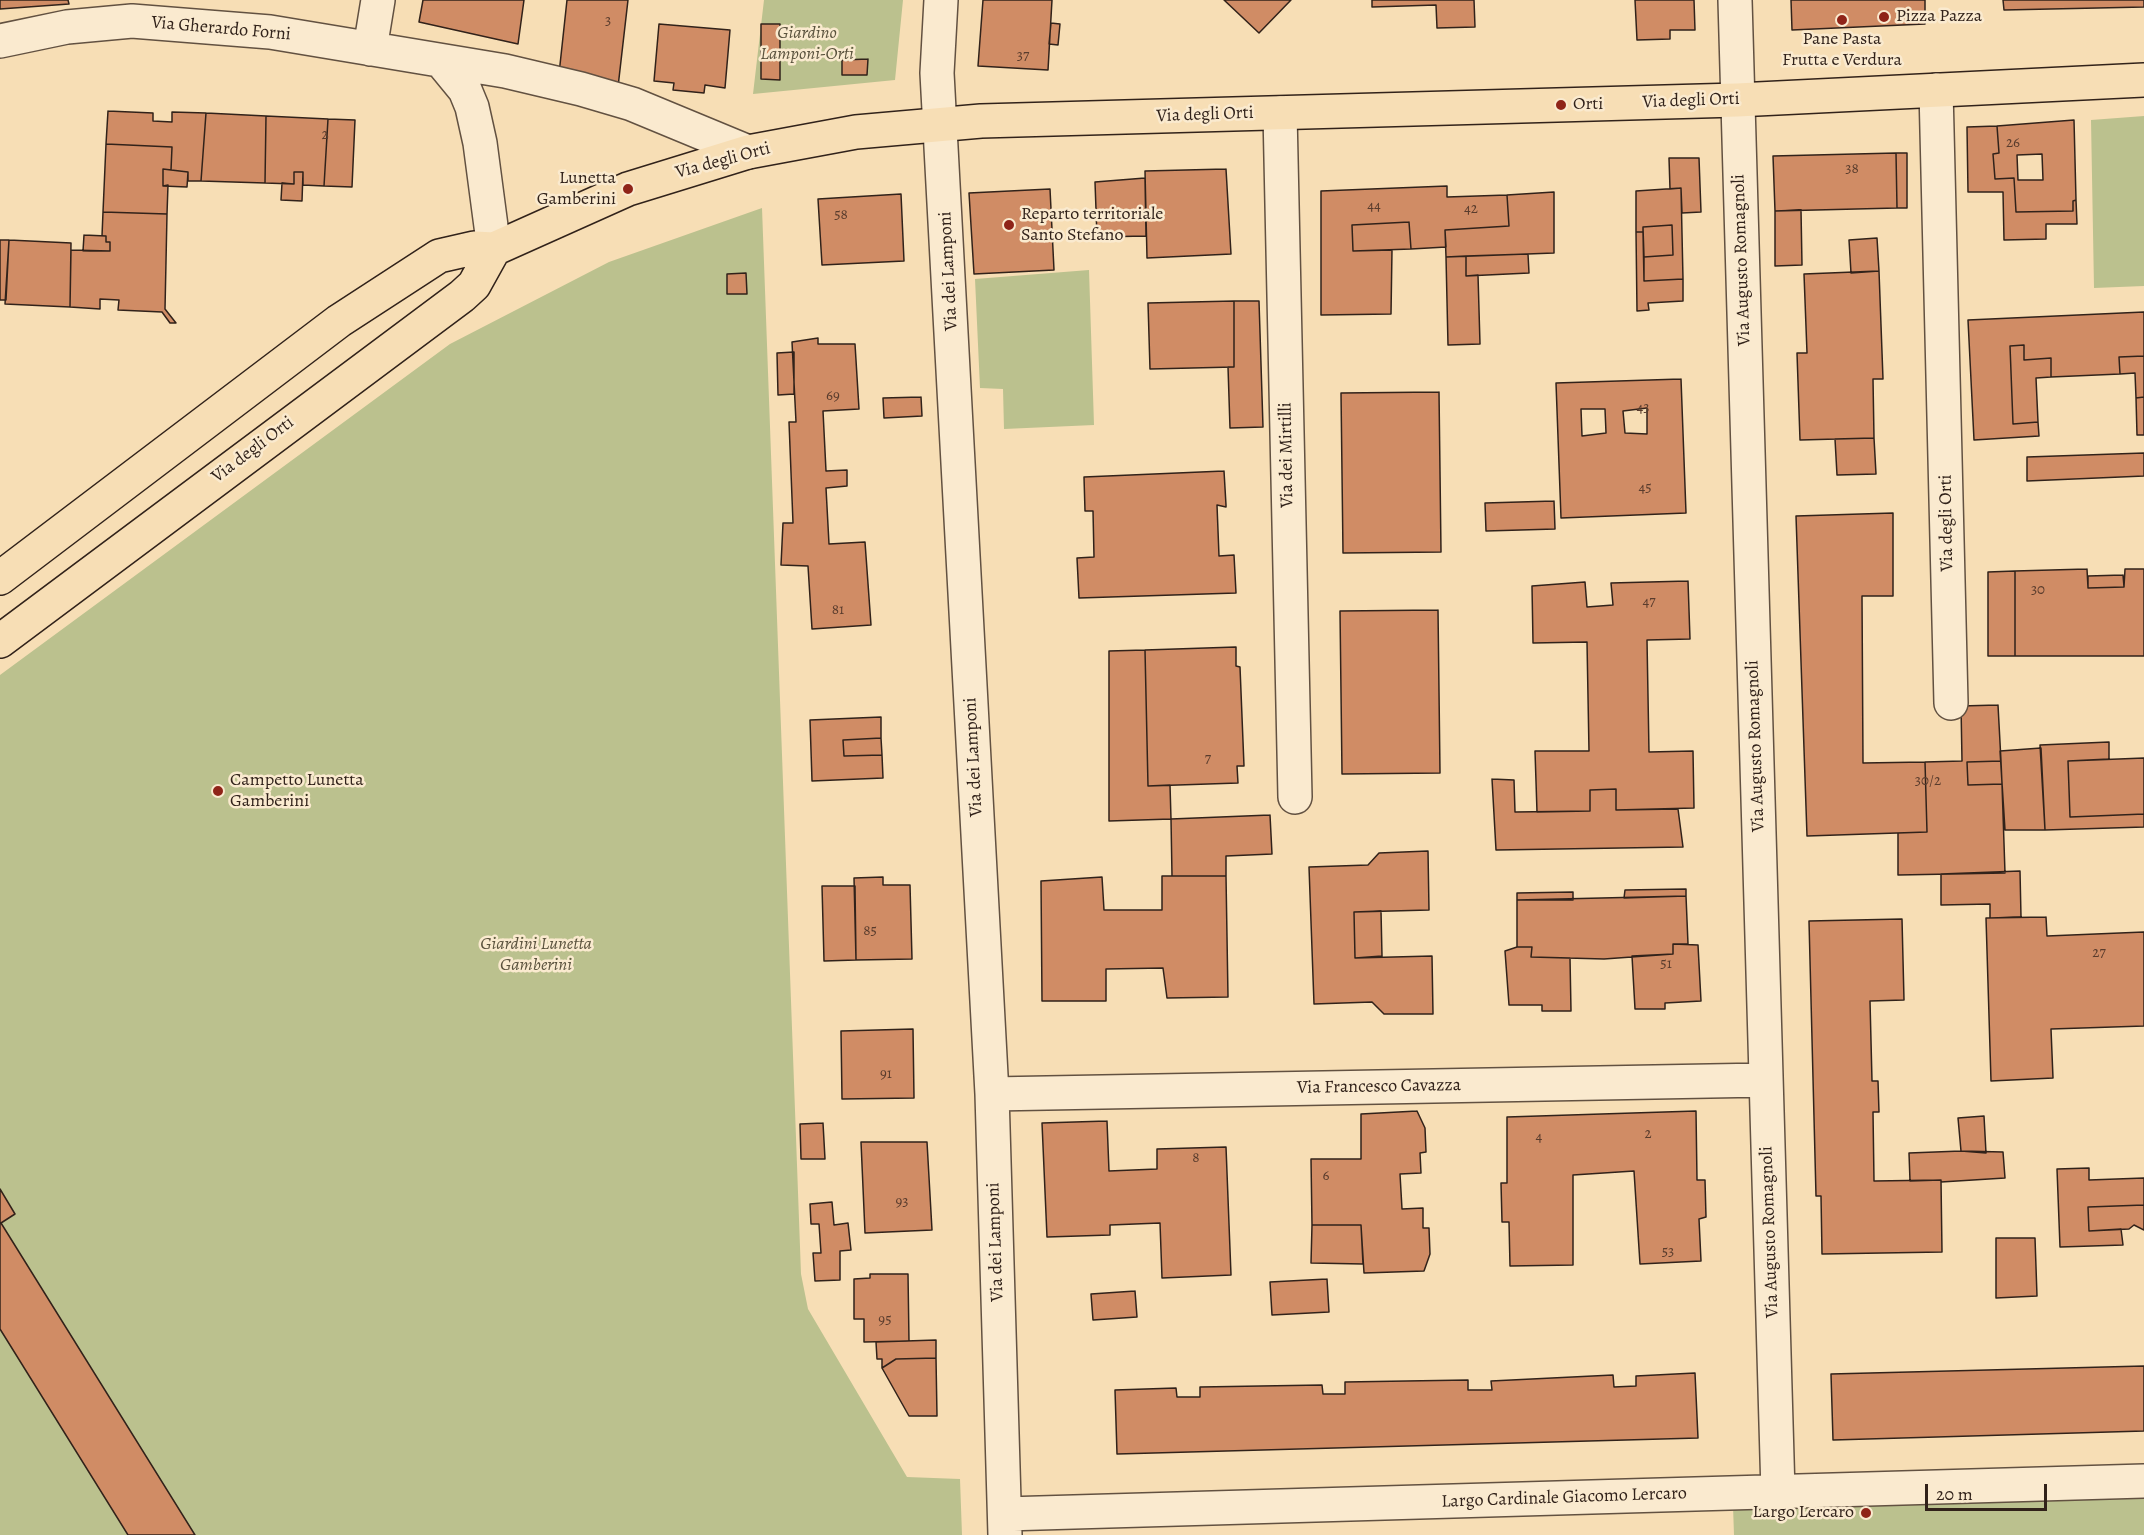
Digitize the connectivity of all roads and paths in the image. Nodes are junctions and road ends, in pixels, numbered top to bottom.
1 (378, 0) edge
2 (941, 0) edge
3 (1735, 0) edge
4 (0, 41) edge
5 (370, 49) junction
6 (442, 62) junction
7 (2144, 80) edge
8 (1936, 90) junction
9 (1737, 100) junction
10 (1280, 113) junction
11 (941, 124) junction
12 (748, 152) junction
13 (494, 249) junction
14 (0, 578) edge
15 (0, 641) edge
16 (1951, 703) dead end
17 (1294, 797) dead end
18 (1766, 1080) junction
19 (992, 1094) junction
20 (2144, 1481) edge
21 (1778, 1492) junction
22 (1005, 1525) edge

1 - 5 street
2 - 11 street, Via dei Lamponi
3 - 9 street, Via Augusto Romagnoli
4 - 5 street, Via Gherardo Forni
5 - 6 street, Via Gherardo Forni
6 - 12 street, Via Gherardo Forni
6 - 13 street
7 - 8 main road, Via degli Orti
8 - 9 main road, Via degli Orti
8 - 16 street, Via degli Orti
9 - 10 main road, Via degli Orti
9 - 18 street, Via Augusto Romagnoli
10 - 11 main road, Via degli Orti
10 - 17 street, Via dei Mirtilli
11 - 12 main road, Via degli Orti
11 - 19 street, Via dei Lamponi
12 - 13 main road, Via degli Orti
13 - 14 main road, Via degli Orti
13 - 15 main road, Via degli Orti
18 - 19 street, Via Francesco Cavazza
18 - 21 street, Via Augusto Romagnoli
19 - 22 street, Via dei Lamponi
20 - 21 street, Largo Cardinale Giacomo Lercaro
21 - 22 street, Largo Cardinale Giacomo Lercaro

